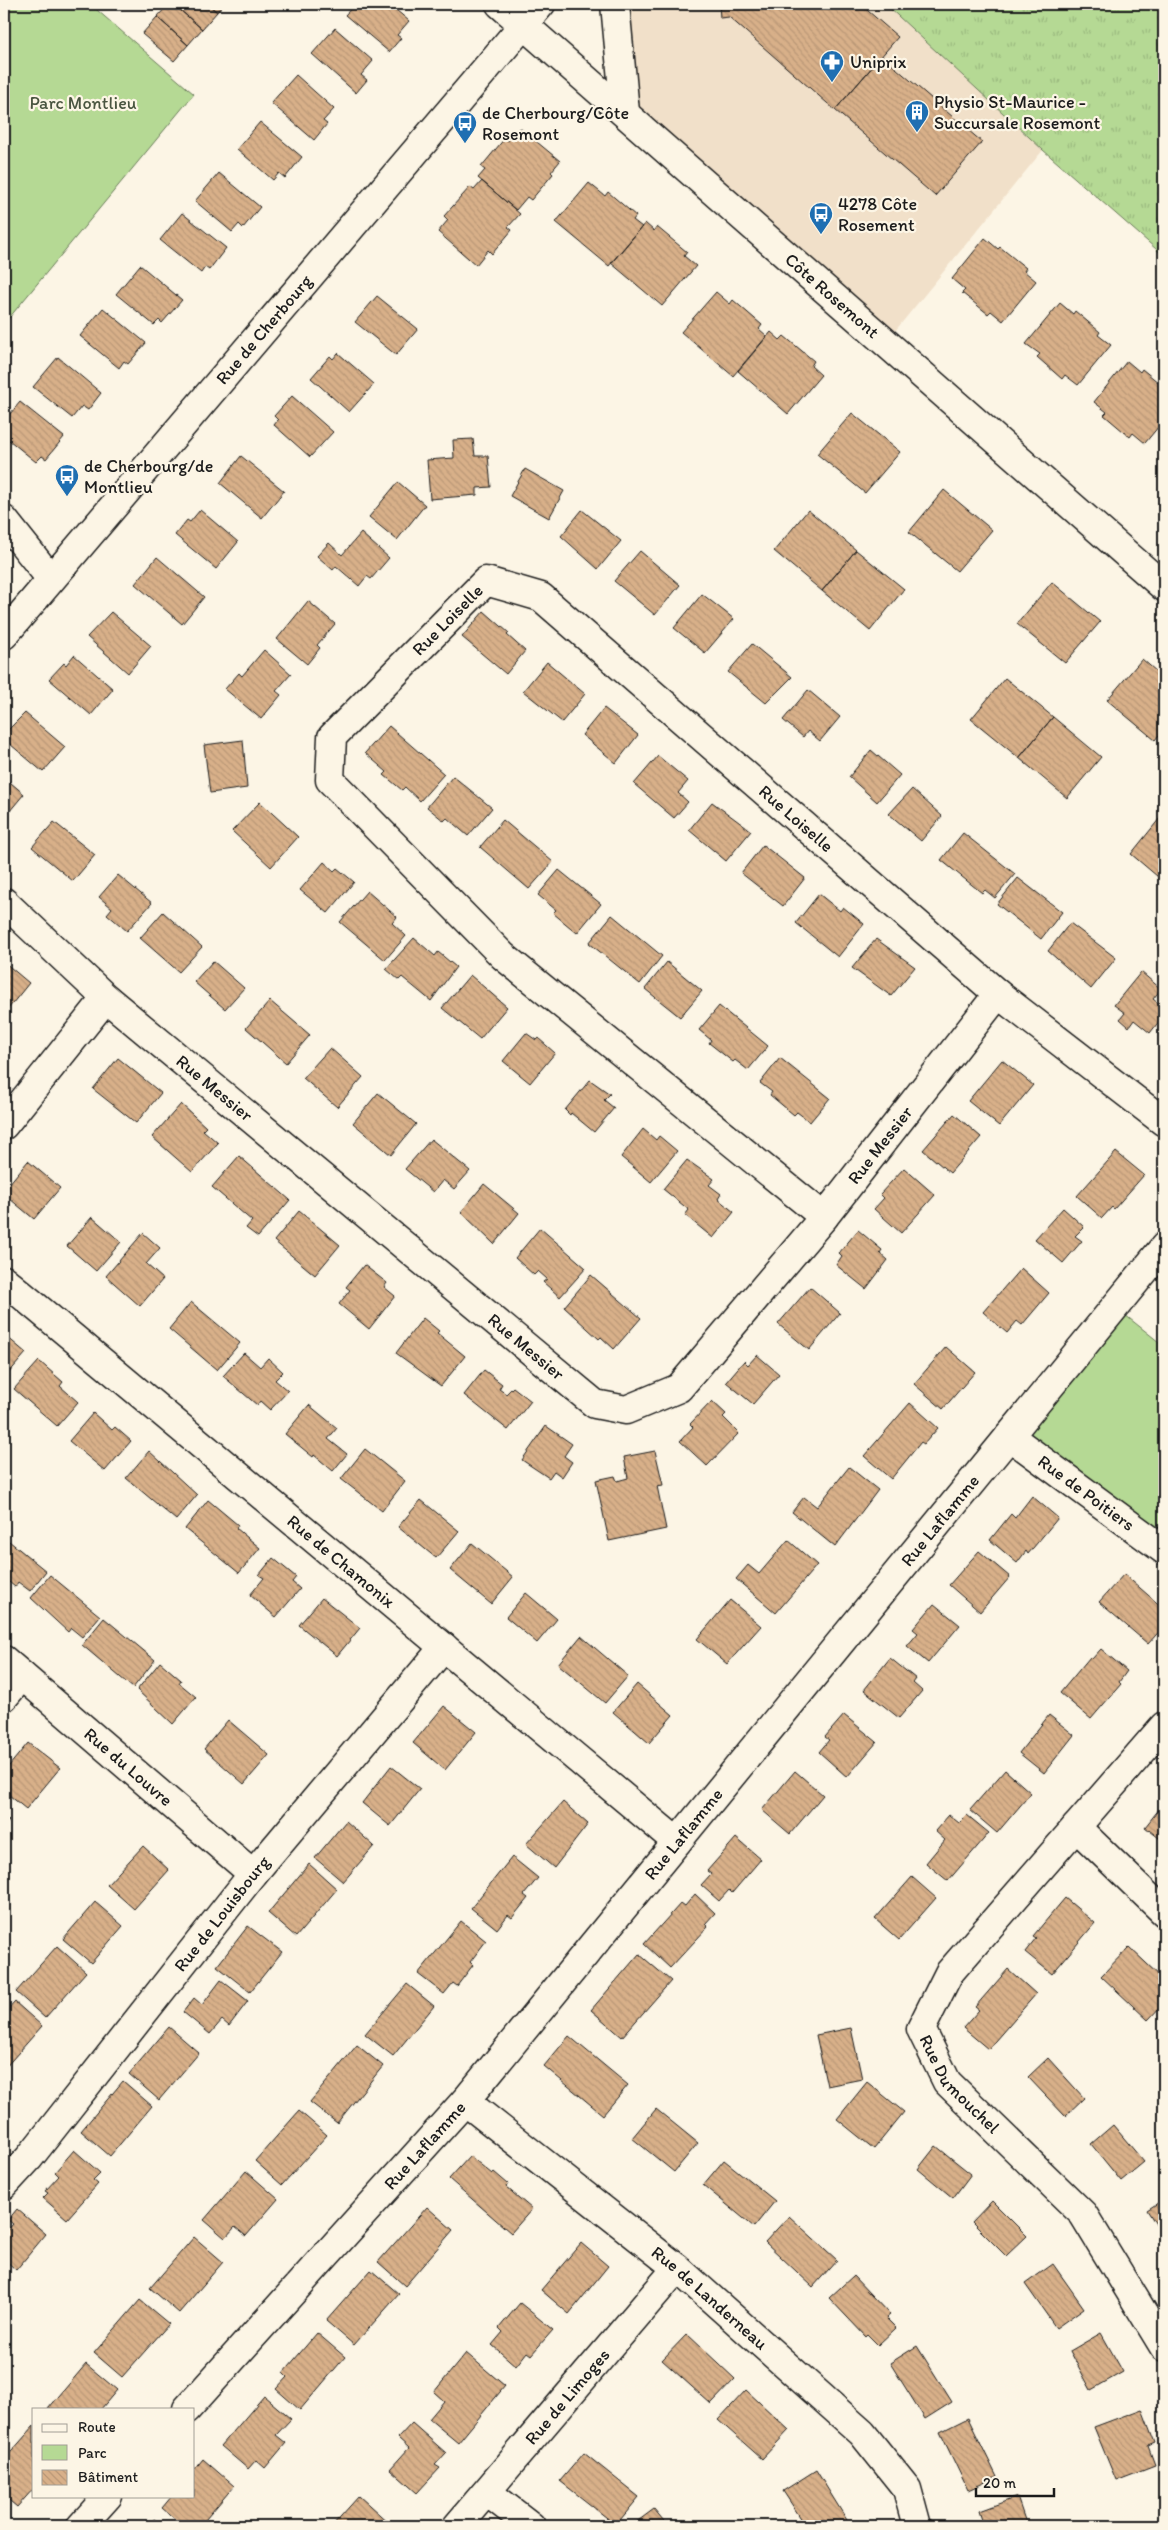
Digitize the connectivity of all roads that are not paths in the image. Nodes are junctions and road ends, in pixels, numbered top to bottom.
1 (500, 4) edge
2 (541, 4) edge
3 (615, 4) edge
4 (524, 24) junction
5 (625, 112) junction
6 (4, 520) edge
7 (52, 579) junction
8 (1164, 587) edge
9 (4, 635) edge
10 (4, 902) edge
11 (998, 994) junction
12 (106, 998) junction
13 (1164, 1122) edge
14 (4, 1125) edge
15 (824, 1217) junction
16 (1164, 1246) edge
17 (4, 1280) edge
18 (1009, 1436) junction
19 (1164, 1550) edge
20 (444, 1647) junction
21 (13, 1668) edge
22 (4, 1697) edge
23 (1164, 1726) edge
24 (1076, 1826) junction
25 (678, 1842) junction
26 (253, 1874) junction
27 (1164, 1912) edge
28 (465, 2101) junction
29 (4, 2185) edge
30 (677, 2268) junction
31 (1164, 2347) edge
32 (188, 2408) edge
33 (487, 2492) junction
34 (106, 2498) edge
35 (81, 2526) edge
36 (457, 2526) edge
37 (530, 2526) edge
38 (917, 2526) edge

1 - 4 street, Côte Rosemont
2 - 4 street, Rue de Cherbourg
3 - 5 street
4 - 5 street, Côte Rosemont
4 - 7 street, Rue de Cherbourg
5 - 8 street, Côte Rosemont
6 - 7 street
7 - 9 street, Rue de Cherbourg
10 - 12 street, Rue Messier
11 - 13 street, Rue Loiselle
11 - 15 street, Rue Messier
11 - 15 street, Rue Loiselle
12 - 14 street
12 - 15 street, Rue Messier
16 - 18 street, Rue Laflamme
17 - 20 street, Rue de Chamonix
18 - 19 street, Rue de Poitiers
18 - 25 street, Rue Laflamme
20 - 25 street, Rue de Chamonix
20 - 26 street, Rue de Louisbourg
21 - 22 street
21 - 26 street, Rue du Louvre
23 - 24 street, Rue Dumouchel
24 - 27 street
24 - 31 street, Rue Dumouchel
25 - 28 street, Rue Laflamme
26 - 29 street, Rue de Louisbourg
28 - 30 street, Rue de Landerneau
28 - 32 street, Rue Laflamme
30 - 33 street, Rue de Limoges
30 - 38 street, Rue de Landerneau
33 - 36 street, Rue de Limoges
33 - 37 street
34 - 35 street

